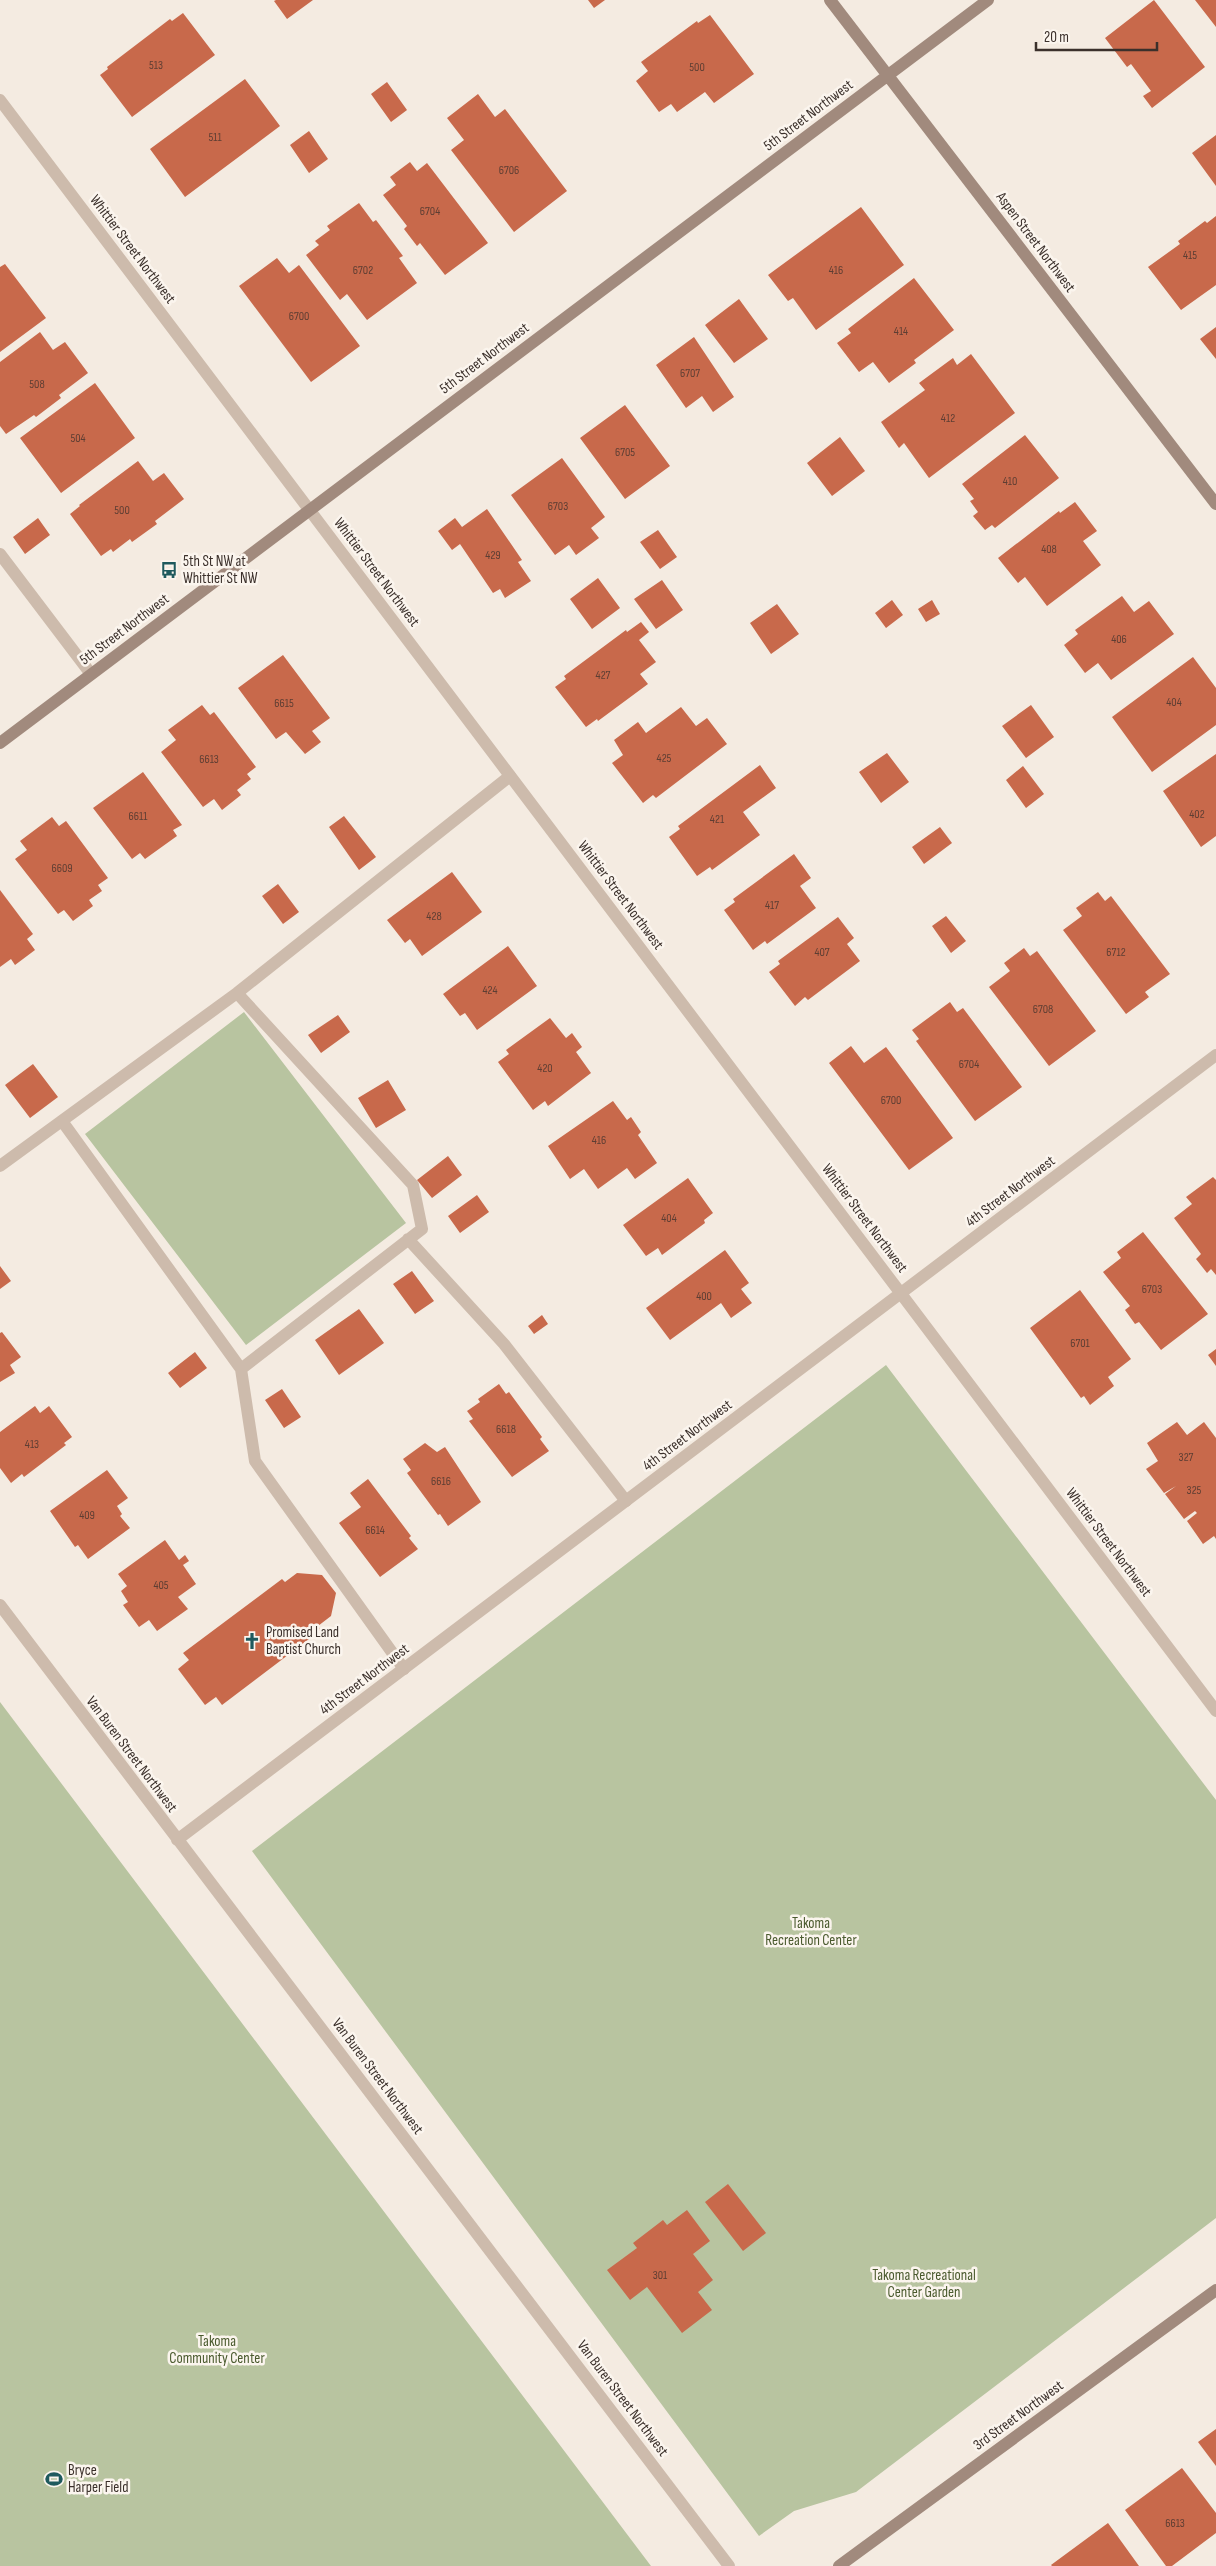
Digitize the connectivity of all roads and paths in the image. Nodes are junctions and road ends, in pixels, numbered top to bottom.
1 (830, 0) edge
2 (988, 0) edge
3 (887, 76) junction
4 (0, 100) edge
5 (1216, 504) edge
6 (310, 510) junction
7 (0, 554) edge
8 (91, 674) junction
9 (0, 743) edge
10 (510, 776) junction
11 (237, 993) junction
12 (1216, 1056) edge
13 (62, 1121) junction
14 (0, 1166) edge
15 (408, 1239) junction
16 (902, 1294) junction
17 (241, 1369) junction
18 (626, 1501) junction
19 (0, 1605) edge
20 (404, 1669) junction
21 (1216, 1711) edge
22 (177, 1840) junction
23 (1216, 2290) edge
24 (729, 2566) edge
25 (839, 2566) edge

1 - 3 street, Aspen Street Northwest
2 - 3 street, 5th Street Northwest
3 - 5 street, Aspen Street Northwest
3 - 6 street, 5th Street Northwest
4 - 6 street, Whittier Street Northwest
6 - 8 street, 5th Street Northwest
6 - 10 street, Whittier Street Northwest
7 - 8 street
8 - 9 street, 5th Street Northwest
10 - 11 street
10 - 16 street, Whittier Street Northwest
11 - 13 street
11 - 15 street
12 - 16 street, 4th Street Northwest
13 - 14 street
13 - 17 street
15 - 17 street
15 - 18 street
16 - 18 street, 4th Street Northwest
16 - 21 street, Whittier Street Northwest
17 - 20 street
18 - 20 street, 4th Street Northwest
19 - 22 street, Van Buren Street Northwest
20 - 22 street, 4th Street Northwest
22 - 24 street, Van Buren Street Northwest
23 - 25 street, 3rd Street Northwest

